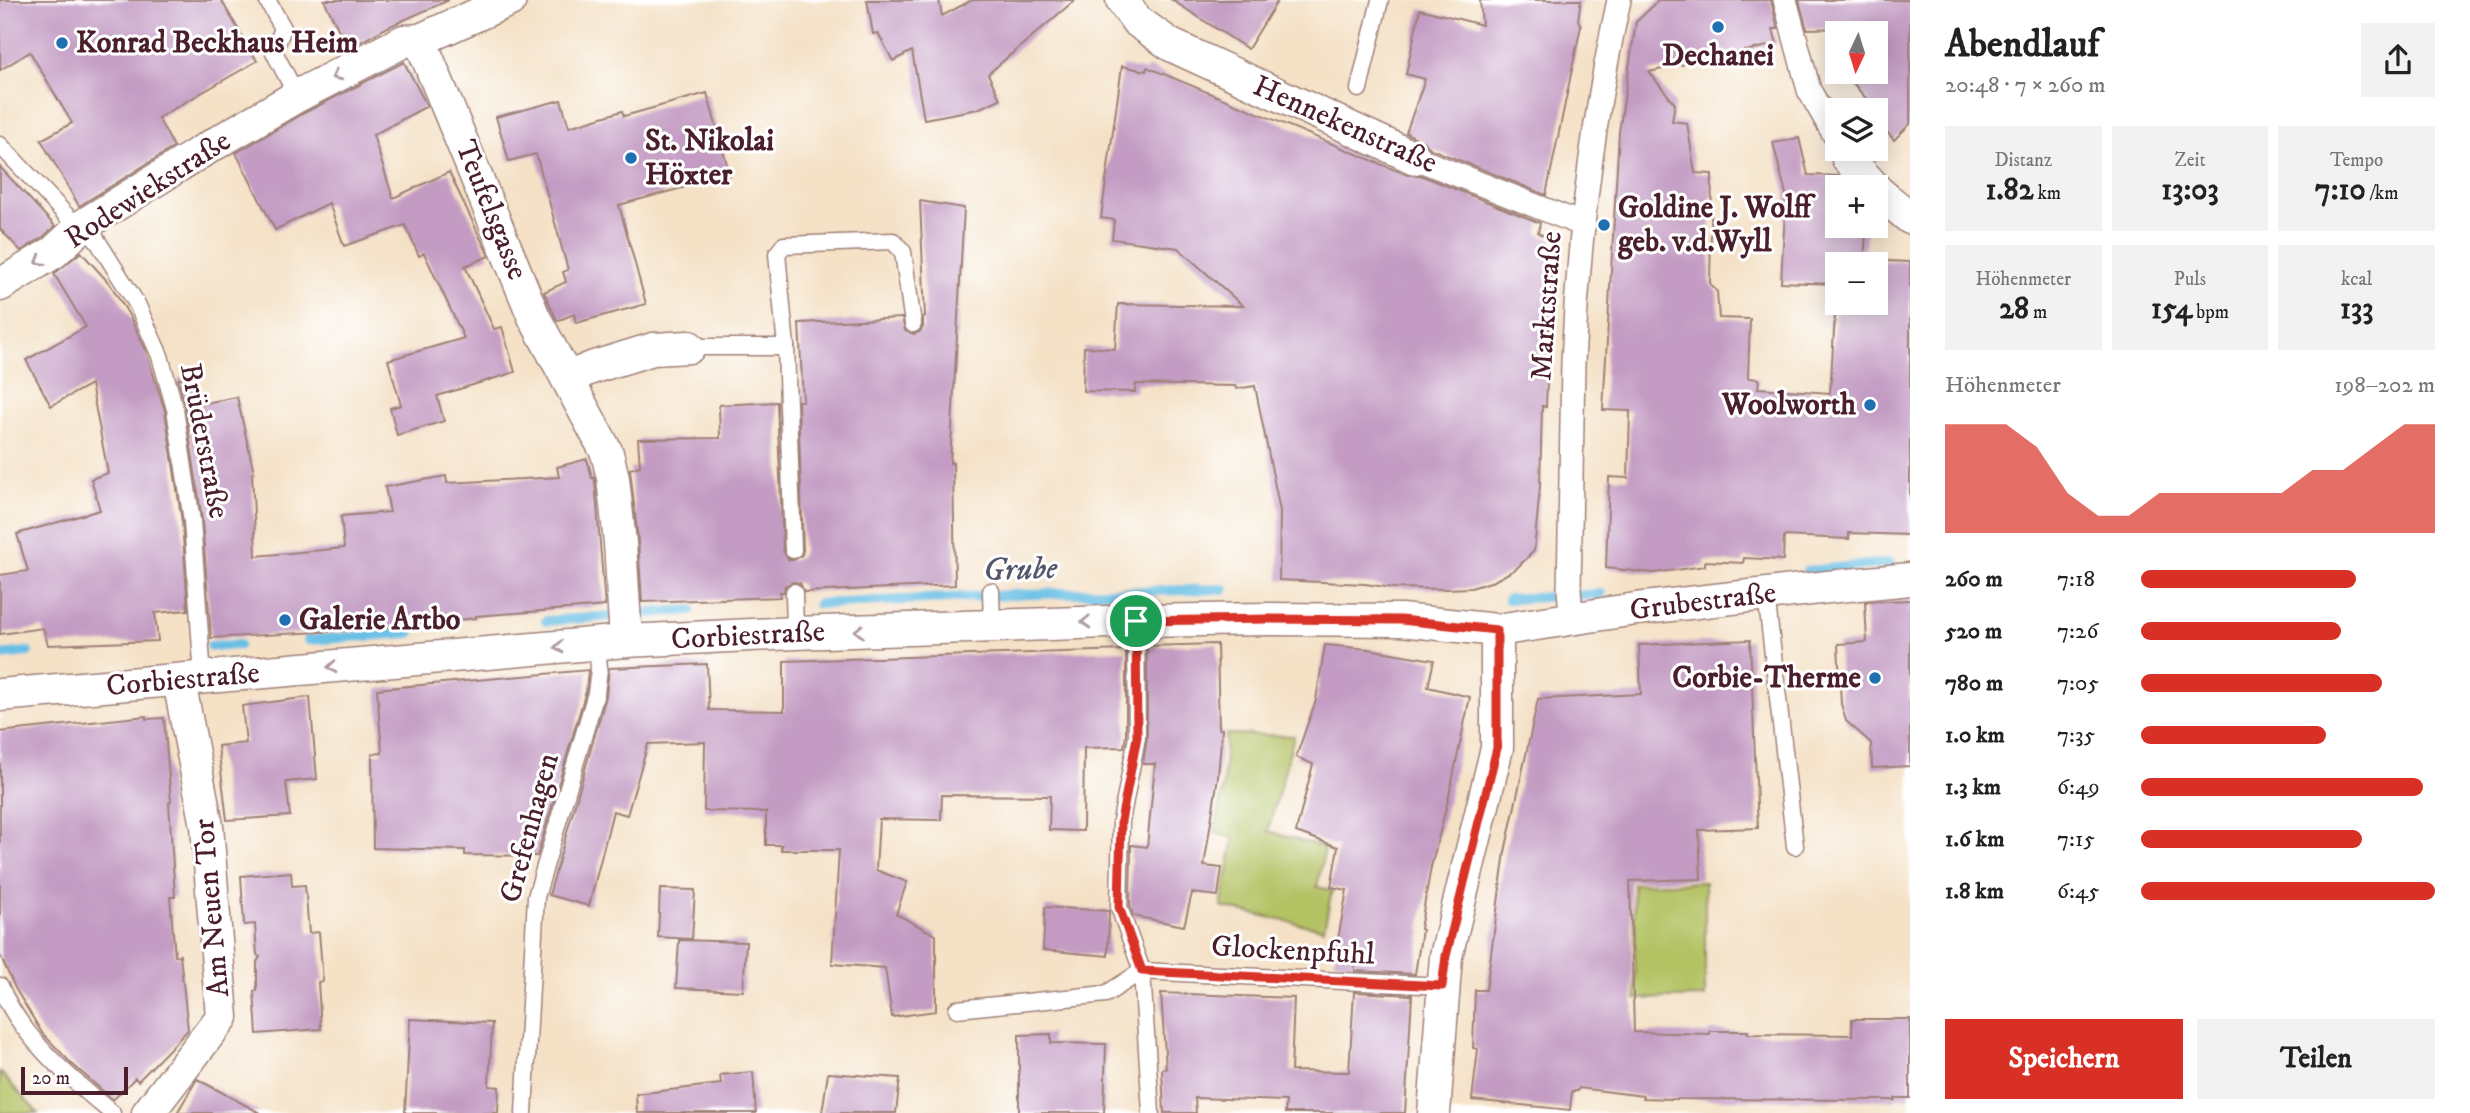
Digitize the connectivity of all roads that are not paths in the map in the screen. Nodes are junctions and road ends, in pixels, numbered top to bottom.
1 (267, 0) edge
2 (509, 0) edge
3 (1122, 0) edge
4 (1380, 0) edge
5 (1619, 0) edge
6 (1785, 0) edge
7 (420, 40) junction
8 (1359, 89) dead end
9 (297, 96) junction
10 (1825, 119) edge
11 (0, 145) edge
12 (1415, 158) joint
13 (1851, 161) edge
14 (1863, 175) edge
15 (1888, 200) edge
16 (1910, 218) edge
17 (1584, 225) junction
18 (82, 226) junction
19 (0, 285) edge
20 (913, 324) dead end
21 (689, 347) joint
22 (786, 347) junction
23 (567, 378) junction
24 (793, 550) dead end
25 (1910, 579) edge
26 (794, 592) dead end
27 (1766, 594) junction
28 (1570, 604) junction
29 (1136, 621) junction
30 (618, 629) junction
31 (1497, 630) junction
32 (795, 633) junction
33 (194, 670) junction
34 (0, 695) edge
35 (1796, 846) dead end
36 (1142, 971) junction
37 (0, 986) edge
38 (1442, 986) junction
39 (957, 1009) dead end
40 (112, 1113) edge
41 (148, 1113) edge
42 (524, 1113) edge
43 (1151, 1113) edge
44 (1434, 1113) edge

1 - 9 lane
2 - 7 street, Rodewiekstraße
3 - 12 street, Hennekenstraße
4 - 8 lane
5 - 17 street, Marktstraße
6 - 10 street
7 -> 9 street, Rodewiekstraße
7 - 23 street, Teufelsgasse
9 - 18 street, Rodewiekstraße
11 - 18 lane, Brüderstraße
12 - 17 street, Hennekenstraße
13 - 14 street
15 - 16 street
17 - 28 street, Marktstraße
18 -> 19 street, Rodewiekstraße
18 - 33 lane, Brüderstraße
20 - 22 lane
21 - 22 lane
21 - 23 street
22 - 24 lane
23 - 30 street, Teufelsgasse
25 - 27 street, Grubestraße
26 - 32 lane
27 - 28 street, Grubestraße
27 - 35 lane
28 - 31 street, Grubestraße
29 - 31 street, Corbiestraße
29 -> 32 street, Corbiestraße
29 - 36 lane
30 - 32 street, Corbiestraße
30 -> 33 street, Corbiestraße
30 - 42 lane, Grefenhagen
31 - 38 street
33 - 34 street, Corbiestraße
33 - 41 street, Am Neuen Tor
36 - 38 lane, Glockenpfuhl
36 - 39 lane
36 - 43 lane
37 - 40 lane
38 - 44 street

